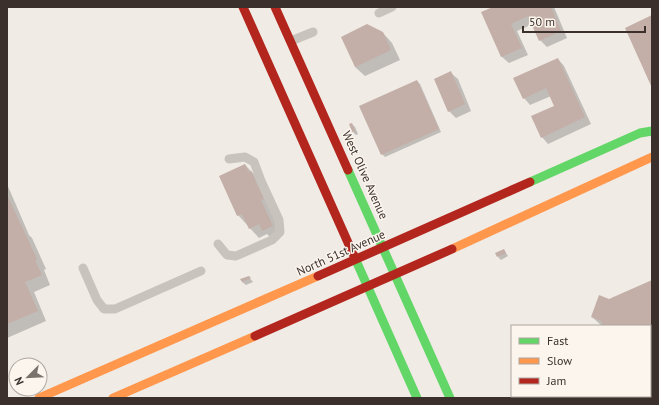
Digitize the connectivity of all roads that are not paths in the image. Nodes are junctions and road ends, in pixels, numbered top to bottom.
1 (243, 7) edge
2 (275, 7) edge
3 (392, 7) edge
4 (379, 13) dead end
5 (313, 32) dead end
6 (291, 41) junction
7 (652, 131) edge
8 (652, 157) edge
9 (229, 159) dead end
10 (218, 244) dead end
11 (384, 247) junction
12 (355, 260) junction
13 (83, 268) dead end
14 (201, 271) dead end
15 (396, 275) junction
16 (367, 288) junction
17 (40, 398) edge
18 (113, 398) edge
19 (416, 398) edge
20 (450, 398) edge

1 - 12 main road
2 - 6 main road, West Olive Avenue
3 - 4 lane
5 - 6 lane
6 - 11 main road, West Olive Avenue
7 - 11 main road, North 51st Avenue
8 - 15 main road
9 - 10 lane
11 - 12 main road, North 51st Avenue
11 - 15 main road, West Olive Avenue
12 - 16 main road
12 - 17 main road, North 51st Avenue
13 - 14 lane
15 - 16 main road
15 - 20 main road, West Olive Avenue
16 - 18 main road
16 - 19 main road

